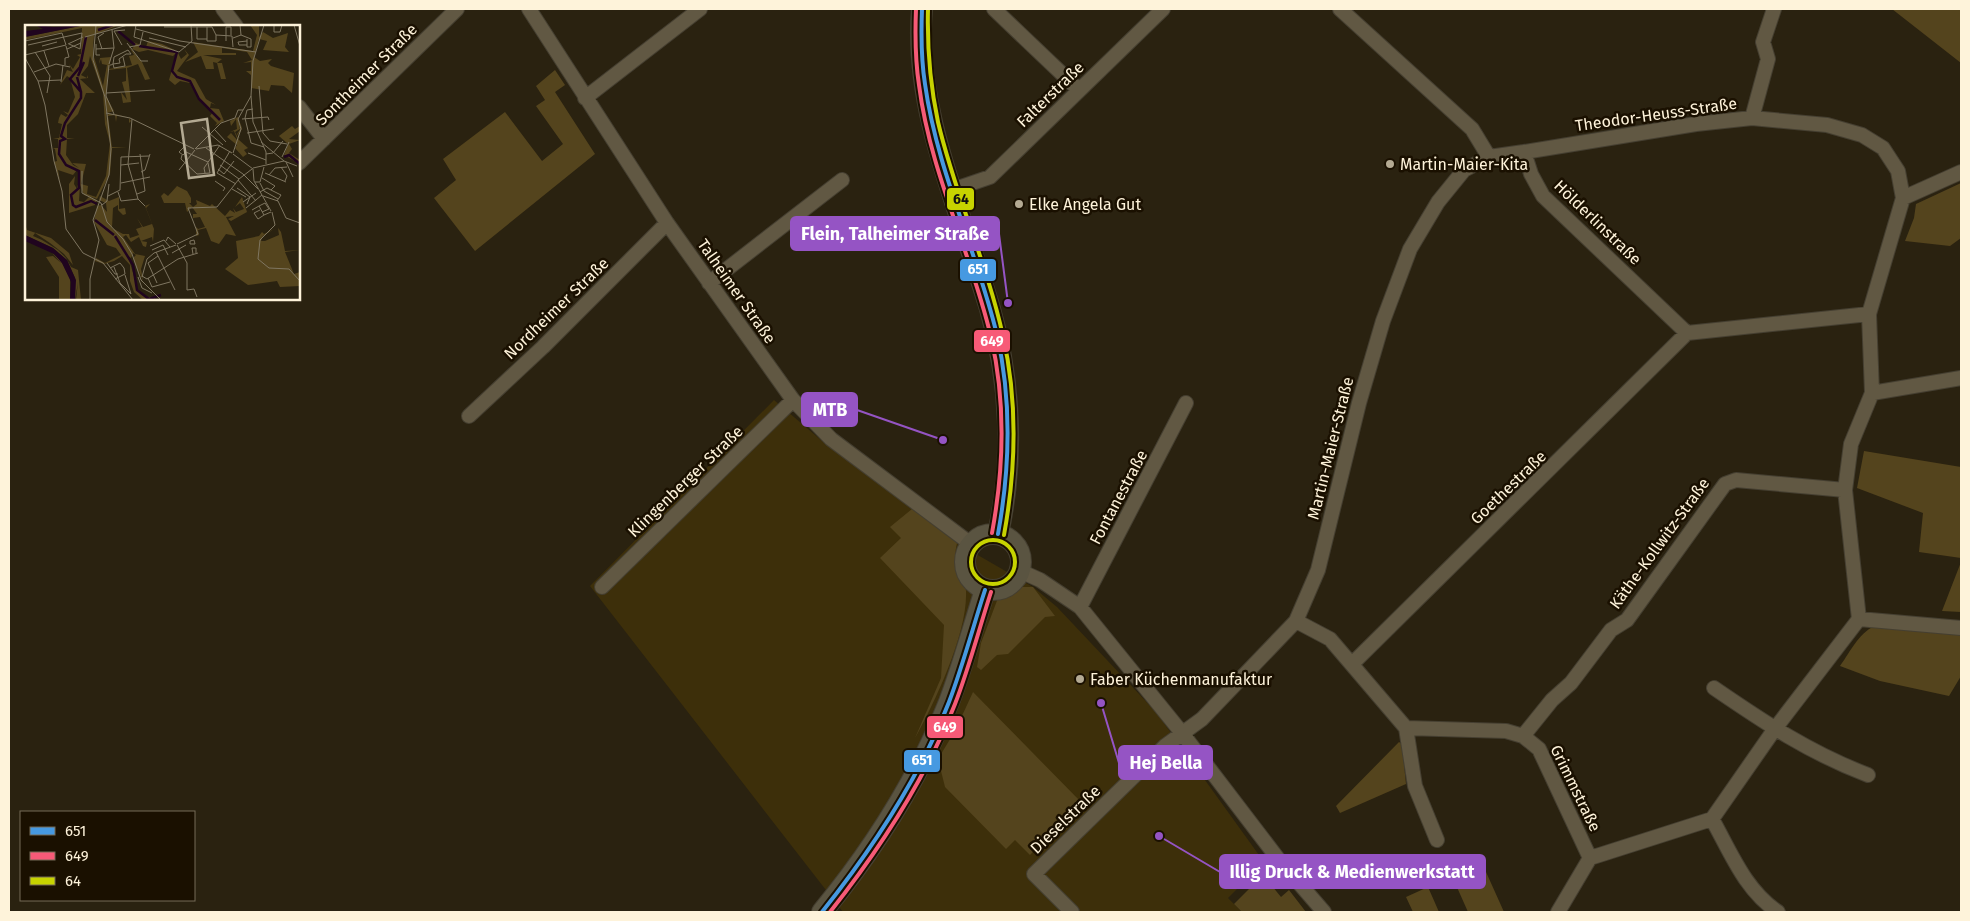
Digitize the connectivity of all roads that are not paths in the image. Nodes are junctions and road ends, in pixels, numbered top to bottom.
1 (223, 9) edge
2 (457, 9) edge
3 (529, 9) edge
4 (700, 9) edge
5 (922, 9) edge
6 (994, 9) edge
7 (1163, 9) edge
8 (1340, 9) edge
9 (1774, 9) edge
10 (235, 25) edge
11 (1079, 90) junction
12 (585, 98) junction
13 (300, 108) edge
14 (1752, 118) junction
15 (324, 140) junction
16 (1524, 152) junction
17 (1489, 157) junction
18 (300, 161) edge
19 (1961, 172) edge
20 (842, 180) dead end
21 (952, 190) junction
22 (1903, 198) junction
23 (667, 223) junction
24 (709, 283) junction
25 (1869, 314) junction
26 (1687, 333) junction
27 (1961, 378) edge
28 (1872, 393) junction
29 (793, 400) junction
30 (1186, 403) dead end
31 (469, 416) dead end
32 (1845, 490) junction
33 (998, 534) junction
34 (971, 544) junction
35 (1020, 571) junction
36 (602, 587) dead end
37 (985, 590) junction
38 (1080, 607) junction
39 (1858, 619) junction
40 (1296, 621) junction
41 (1961, 628) edge
42 (1352, 664) junction
43 (1714, 688) dead end
44 (1406, 728) junction
45 (1774, 730) junction
46 (1182, 733) junction
47 (1523, 736) junction
48 (1868, 775) dead end
49 (1712, 819) junction
50 (1437, 840) dead end
51 (1590, 858) junction
52 (827, 910) edge
53 (1072, 912) edge
54 (1324, 912) edge
55 (1558, 912) edge
56 (1778, 912) edge

1 - 10 street
2 - 15 street, Sontheimer Straße
3 - 12 street, Talheimer Straße
4 - 12 street
5 - 21 main road
6 - 11 street
7 - 11 street, Falterstraße
8 - 17 street
9 - 14 street
11 - 21 street, Falterstraße
12 - 23 street, Talheimer Straße
13 - 15 street
14 - 16 street, Theodor-Heuss-Straße
14 - 22 street, Theodor-Heuss-Straße
15 - 18 street, Sontheimer Straße
16 - 17 street
16 - 26 street, Hölderlinstraße
17 - 40 street, Martin-Maier-Straße
19 - 22 street
20 - 24 street
21 - 33 main road
22 - 25 street, Theodor-Heuss-Straße
23 - 24 street, Talheimer Straße
23 - 31 street, Nordheimer Straße
24 - 29 street, Talheimer Straße
25 - 26 street
25 - 28 street, Theodor-Heuss-Straße
26 - 42 street, Goethestraße
27 - 28 street
28 - 32 street, Theodor-Heuss-Straße
29 - 34 street, Talheimer Straße
29 - 36 street, Klingenberger Straße
30 - 38 street, Fontanestraße
32 - 39 street, Theodor-Heuss-Straße
32 - 47 street, Käthe-Kollwitz-Straße
33 - 34 main road
33 - 35 main road
34 - 37 main road
35 - 37 main road
35 - 38 street
37 - 52 main road
38 - 46 street
39 - 41 street
39 - 45 street
40 - 42 street
40 - 46 street, Martin-Maier-Straße
42 - 44 street
43 - 45 street
44 - 47 street
44 - 50 street
45 - 48 street
45 - 49 street
46 - 53 street, Dieselstraße
46 - 54 street
47 - 51 street, Grimmstraße
49 - 51 street
49 - 56 street
51 - 55 street

